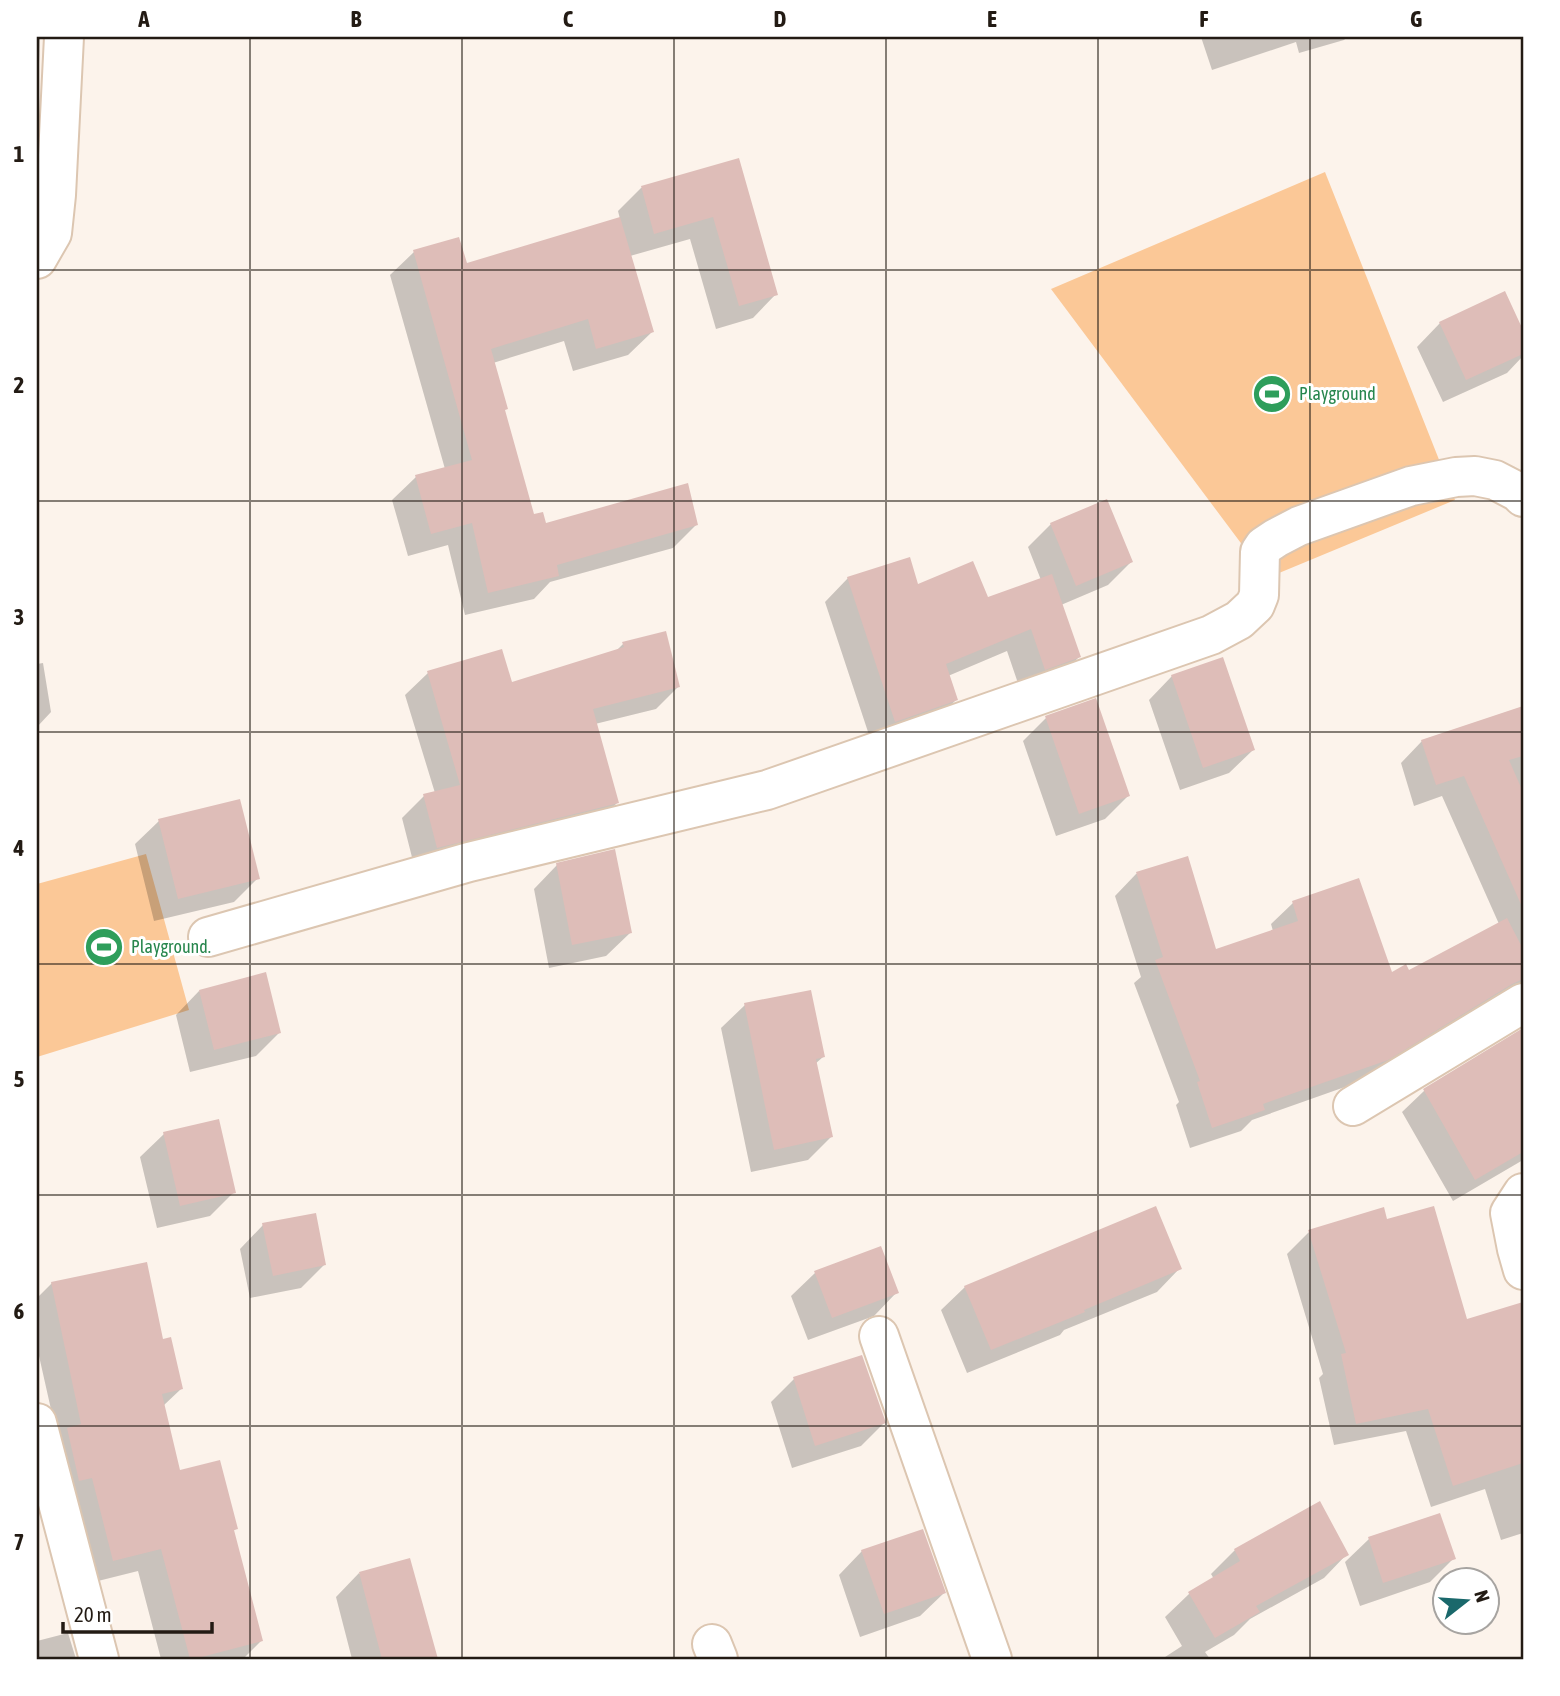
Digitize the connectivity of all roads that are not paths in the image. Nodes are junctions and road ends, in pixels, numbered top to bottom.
1 (64, 37) edge
2 (37, 260) edge
3 (1523, 497) edge
4 (208, 937) dead end
5 (1523, 1003) edge
6 (1353, 1106) dead end
7 (1523, 1193) edge
8 (1523, 1270) edge
9 (879, 1336) dead end
10 (37, 1423) edge
11 (99, 1659) edge
12 (992, 1659) edge

1 - 2 street
3 - 4 street
5 - 6 street
7 - 8 street
9 - 12 street
10 - 11 street

